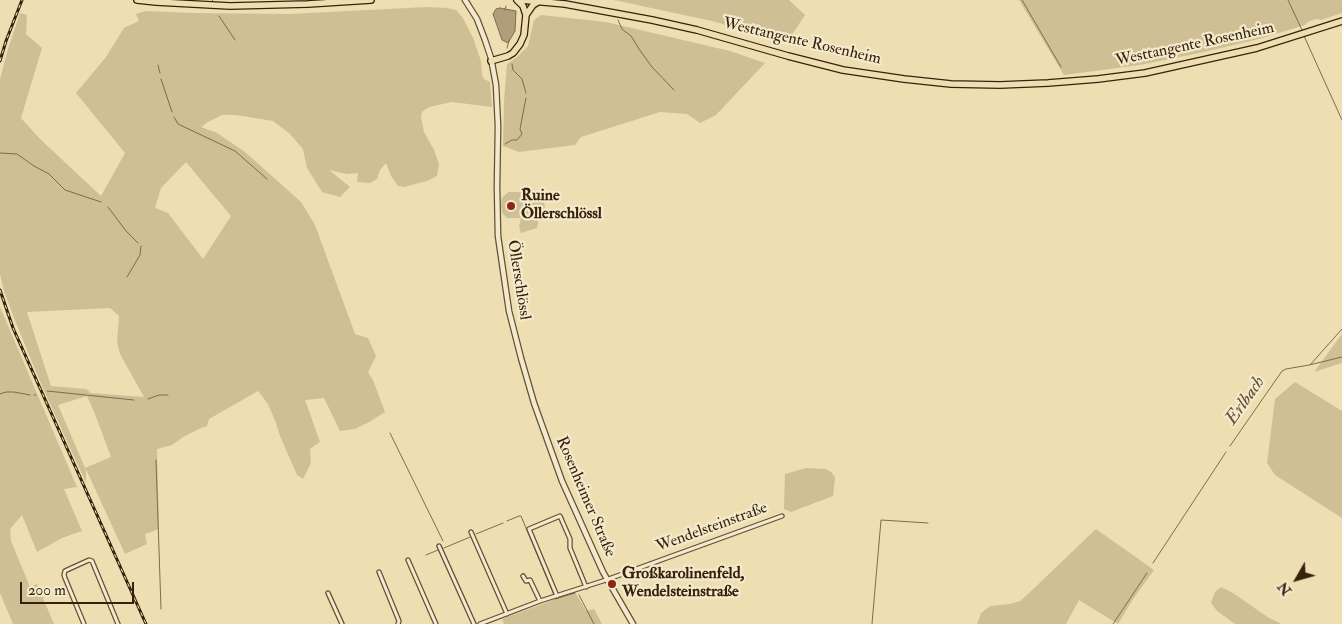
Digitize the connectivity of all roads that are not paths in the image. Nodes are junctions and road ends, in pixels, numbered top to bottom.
1 (137, 0) edge
2 (371, 0) edge
3 (465, 0) edge
4 (519, 0) edge
5 (347, 1) edge
6 (539, 2) junction
7 (526, 14) junction
8 (1342, 21) edge
9 (491, 61) junction
10 (534, 403) joint
11 (782, 516) dead end
12 (471, 532) dead end
13 (440, 546) dead end
14 (408, 560) dead end
15 (379, 572) dead end
16 (523, 576) dead end
17 (606, 580) junction
18 (586, 587) junction
19 (328, 593) dead end
20 (557, 596) junction
21 (540, 601) junction
22 (507, 614) junction
23 (84, 624) edge
24 (118, 624) edge
25 (342, 624) edge
26 (398, 624) edge
27 (436, 624) edge
28 (474, 624) edge
29 (480, 624) edge
30 (633, 624) edge

1 - 5 highway
2 - 5 highway
3 - 9 street, Öllerschlössl
4 - 6 highway, Westtangente Rosenheim
4 - 7 highway
6 - 7 highway
6 - 8 highway, Westtangente Rosenheim
7 - 9 highway
9 - 10 street, Öllerschlössl
10 - 17 street, Rosenheimer Straße
11 - 17 street, Wendelsteinstraße
12 - 22 street
13 - 28 street
14 - 27 street
15 - 26 street
16 - 21 street
17 - 18 street, Wendelsteinstraße
17 - 30 street, Rosenheimer Straße
18 - 20 street, Wendelsteinstraße
18 - 20 street
19 - 25 street
20 - 21 street, Wendelsteinstraße
21 - 22 street, Wendelsteinstraße
22 - 29 street, Wendelsteinstraße
23 - 24 street

